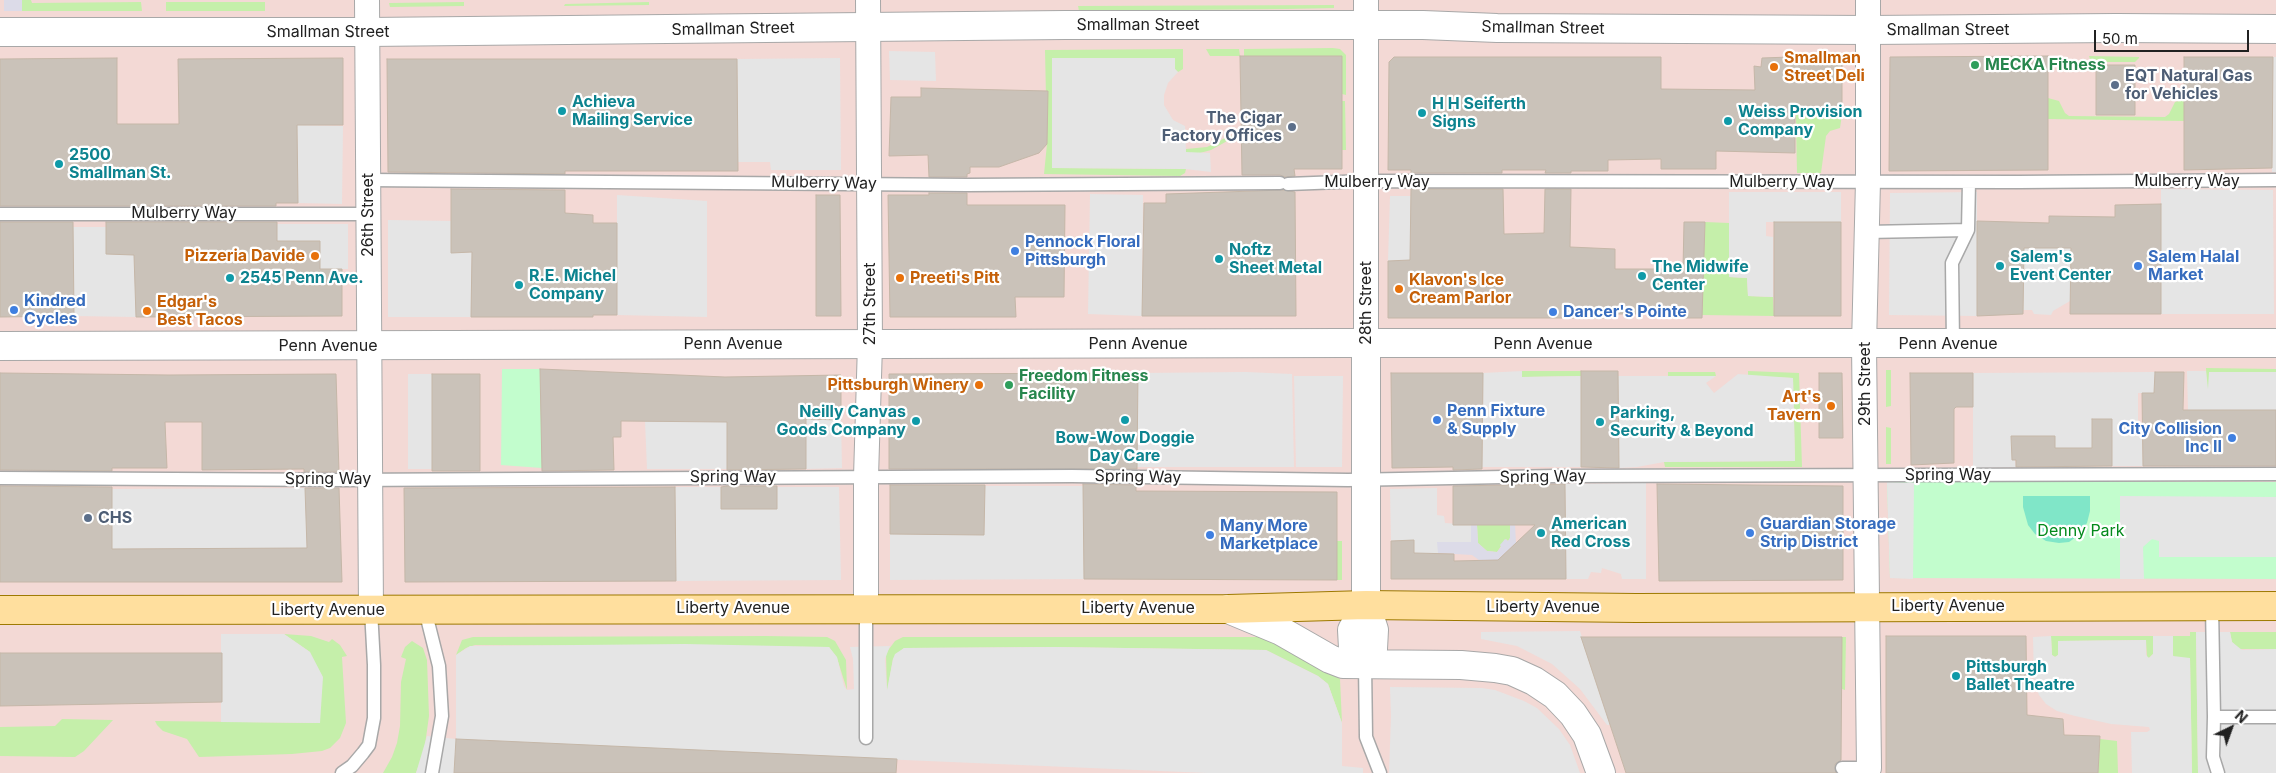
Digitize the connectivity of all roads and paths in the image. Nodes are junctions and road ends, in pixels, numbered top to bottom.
1 (367, 0) edge
2 (868, 0) edge
3 (1868, 0) edge
4 (1366, 13) edge
5 (868, 28) junction
6 (2276, 29) edge
7 (1869, 30) junction
8 (0, 32) edge
9 (368, 32) junction
10 (368, 180) junction
11 (2276, 180) edge
12 (1366, 181) junction
13 (1868, 181) junction
14 (1969, 182) junction
15 (869, 184) junction
16 (0, 214) edge
17 (368, 214) junction
18 (1968, 230) junction
19 (1867, 232) junction
20 (1366, 343) junction
21 (2276, 343) edge
22 (870, 344) junction
23 (1953, 344) junction
24 (1864, 345) junction
25 (0, 346) edge
26 (370, 346) junction
27 (2276, 474) edge
28 (1865, 475) junction
29 (866, 477) junction
30 (0, 478) edge
31 (370, 478) junction
32 (1366, 479) junction
33 (1366, 605) junction
34 (1866, 606) junction
35 (2276, 606) edge
36 (2212, 607) junction
37 (866, 608) junction
38 (1228, 609) junction
39 (0, 610) edge
40 (371, 610) junction
41 (425, 610) junction
42 (1365, 664) junction
43 (2214, 717) junction
44 (2276, 717) edge
45 (866, 738) dead end
46 (1842, 768) dead end
47 (1869, 770) edge
48 (342, 773) edge
49 (432, 773) edge
50 (1380, 773) edge
51 (1601, 773) edge
52 (2218, 773) edge

1 - 9 street, 26th Street
2 - 5 street, 27th Street
3 - 7 street, 29th Street
4 - 5 street, Smallman Street
4 - 7 street, Smallman Street
4 - 12 street, 28th Street
5 - 9 street, Smallman Street
5 - 15 street, 27th Street
6 - 7 street, Smallman Street
7 - 13 street, 29th Street
8 - 9 street, Smallman Street
9 - 10 street, 26th Street
10 - 15 lane, Mulberry Way
10 - 17 street, 26th Street
11 - 14 lane, Mulberry Way
12 - 13 lane, Mulberry Way
12 - 15 lane, Mulberry Way
12 - 20 street, 28th Street
13 - 14 lane, Mulberry Way
13 - 19 street, 29th Street
14 - 18 lane
15 - 22 street, 27th Street
16 - 17 lane, Mulberry Way
17 - 26 street, 26th Street
18 - 19 lane
18 - 23 lane
19 - 24 street, 29th Street
20 - 22 street, Penn Avenue
20 - 24 street, Penn Avenue
20 - 32 street, 28th Street
21 - 23 street, Penn Avenue
22 - 26 street, Penn Avenue
22 - 29 street, 27th Street
23 - 24 street, Penn Avenue
24 - 28 street, 29th Street
25 - 26 street, Penn Avenue
26 - 31 street, 26th Street
27 - 28 lane, Spring Way
28 - 32 lane, Spring Way
28 - 34 street, 29th Street
29 - 31 lane, Spring Way
29 - 32 lane, Spring Way
29 - 37 street, 27th Street
30 - 31 lane, Spring Way
31 - 40 street, 26th Street
32 - 33 street, 28th Street
33 - 34 main road, Liberty Avenue
33 - 38 main road, Liberty Avenue
33 - 42 street, 28th Street
34 - 36 main road, Liberty Avenue
34 - 47 street, 29th Street
35 - 36 main road, Liberty Avenue
36 - 43 lane
37 - 38 main road, Liberty Avenue
37 - 41 main road, Liberty Avenue
37 - 45 lane
38 - 42 street
39 - 40 main road, Liberty Avenue
40 - 41 main road, Liberty Avenue
40 - 48 lane
41 - 49 lane
42 - 50 lane
42 - 51 street
43 - 44 lane
43 - 52 lane
46 - 47 lane

